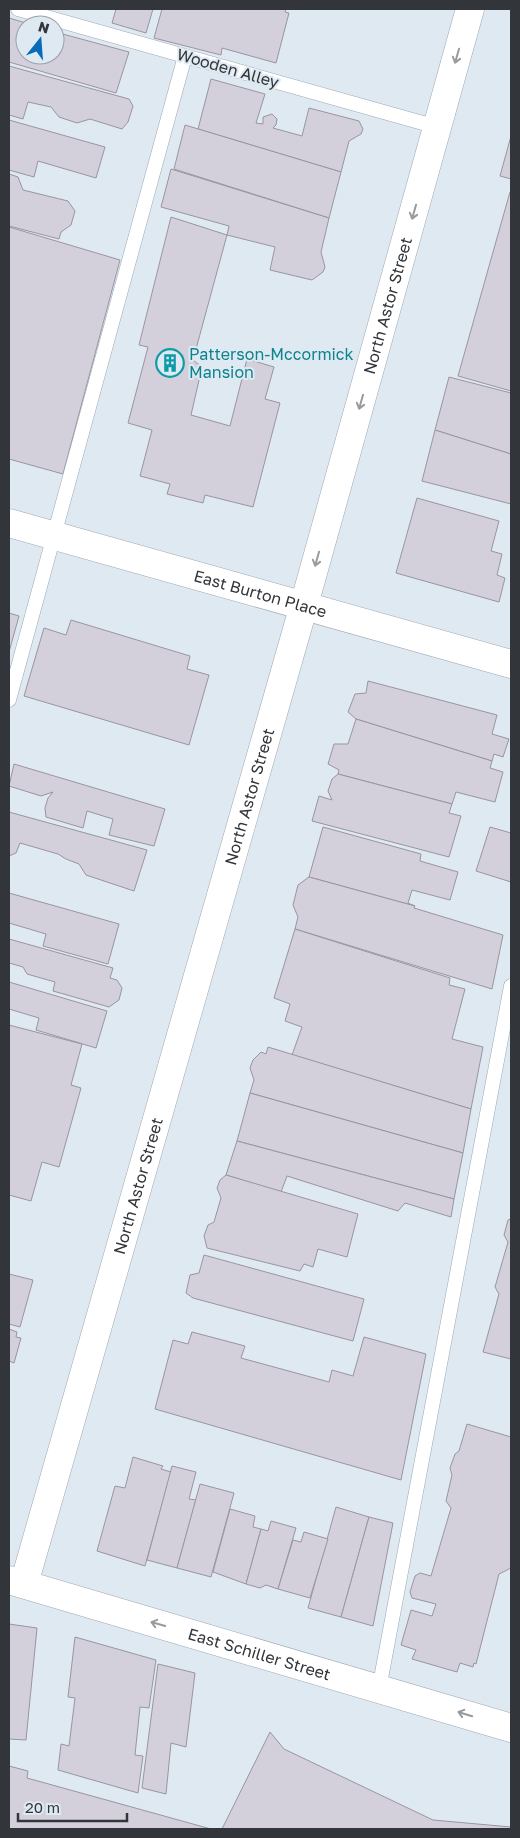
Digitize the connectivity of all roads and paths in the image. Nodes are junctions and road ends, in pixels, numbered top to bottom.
1 (18, 9) edge
2 (470, 9) edge
3 (185, 56) junction
4 (437, 127) junction
5 (9, 522) edge
6 (54, 535) junction
7 (304, 605) junction
8 (511, 664) edge
9 (9, 700) edge
10 (511, 986) edge
11 (17, 1582) edge
12 (379, 1689) junction
13 (511, 1728) edge

1 - 3 lane, Wooden Alley
2 -> 4 street, North Astor Street
3 - 4 lane, Wooden Alley
3 - 6 lane
4 -> 7 street, North Astor Street
5 - 6 street, East Burton Place
6 - 7 street, East Burton Place
6 - 9 lane
7 - 8 street, East Burton Place
7 - 11 street, North Astor Street
10 - 12 lane
12 -> 11 street, East Schiller Street
13 -> 12 street, East Schiller Street

